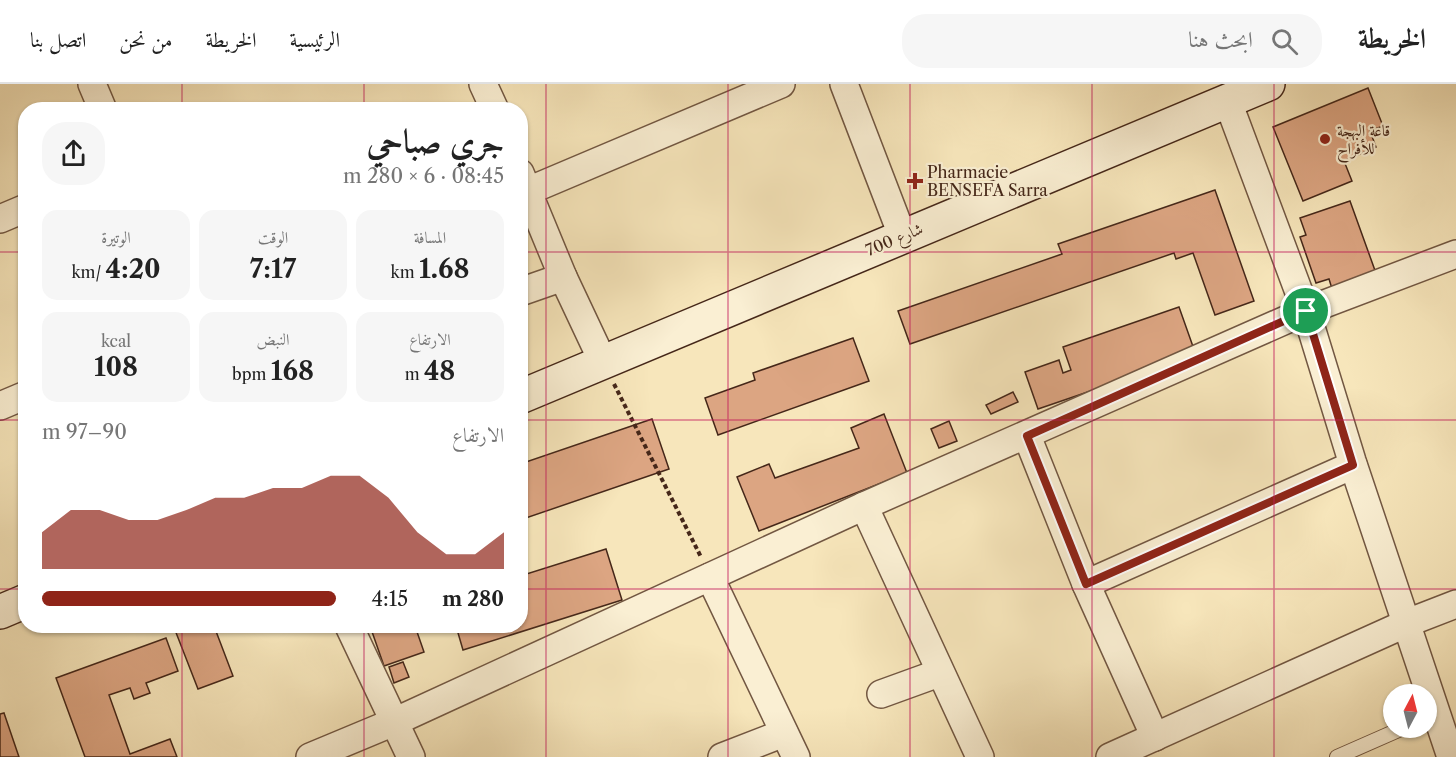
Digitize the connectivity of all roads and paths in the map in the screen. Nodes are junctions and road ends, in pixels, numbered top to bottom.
1 (92, 84) edge
2 (781, 84) edge
3 (844, 84) edge
4 (1268, 84) edge
5 (1223, 93) edge
6 (100, 102) edge
7 (528, 180) edge
8 (528, 192) edge
9 (18, 211) edge
10 (0, 219) edge
11 (902, 235) junction
12 (1456, 254) edge
13 (562, 277) junction
14 (528, 289) edge
15 (1306, 311) junction
16 (603, 362) junction
17 (528, 393) edge
18 (18, 398) edge
19 (0, 406) edge
20 (1027, 436) junction
21 (1353, 465) junction
22 (864, 506) junction
23 (710, 576) junction
24 (1086, 584) junction
25 (18, 604) edge
26 (1456, 604) edge
27 (0, 612) edge
28 (1407, 623) junction
29 (352, 633) edge
30 (939, 673) junction
31 (1423, 684) edge
32 (881, 694) dead end
33 (394, 722) junction
34 (1437, 728) edge
35 (784, 733) junction
36 (1155, 737) junction
37 (1383, 737) edge
38 (310, 757) edge
39 (411, 757) edge
40 (722, 757) edge
41 (796, 757) edge
42 (980, 757) edge
43 (1110, 757) edge
44 (1337, 757) edge
45 (1450, 757) edge

1 - 6 street
2 - 7 street
3 - 11 street
4 - 5 main road, شارع 700
5 - 11 main road, شارع 700
5 - 15 street
8 - 13 street
9 - 10 street
11 - 16 main road, شارع 700
12 - 15 street
13 - 14 street
13 - 16 street
15 - 20 street
15 - 21 street
16 - 17 main road, شارع 700
16 - 23 path
18 - 19 street
20 - 22 street
20 - 24 street
21 - 24 street
21 - 28 street
22 - 23 street
22 - 30 street
23 - 33 street
23 - 35 street
24 - 36 street
25 - 27 main road
26 - 28 street
28 - 31 street
28 - 36 street
29 - 33 street
30 - 32 street
30 - 42 street
33 - 38 street
33 - 39 street
34 - 45 street
35 - 40 street
35 - 41 street
36 - 43 street
37 - 44 lane

